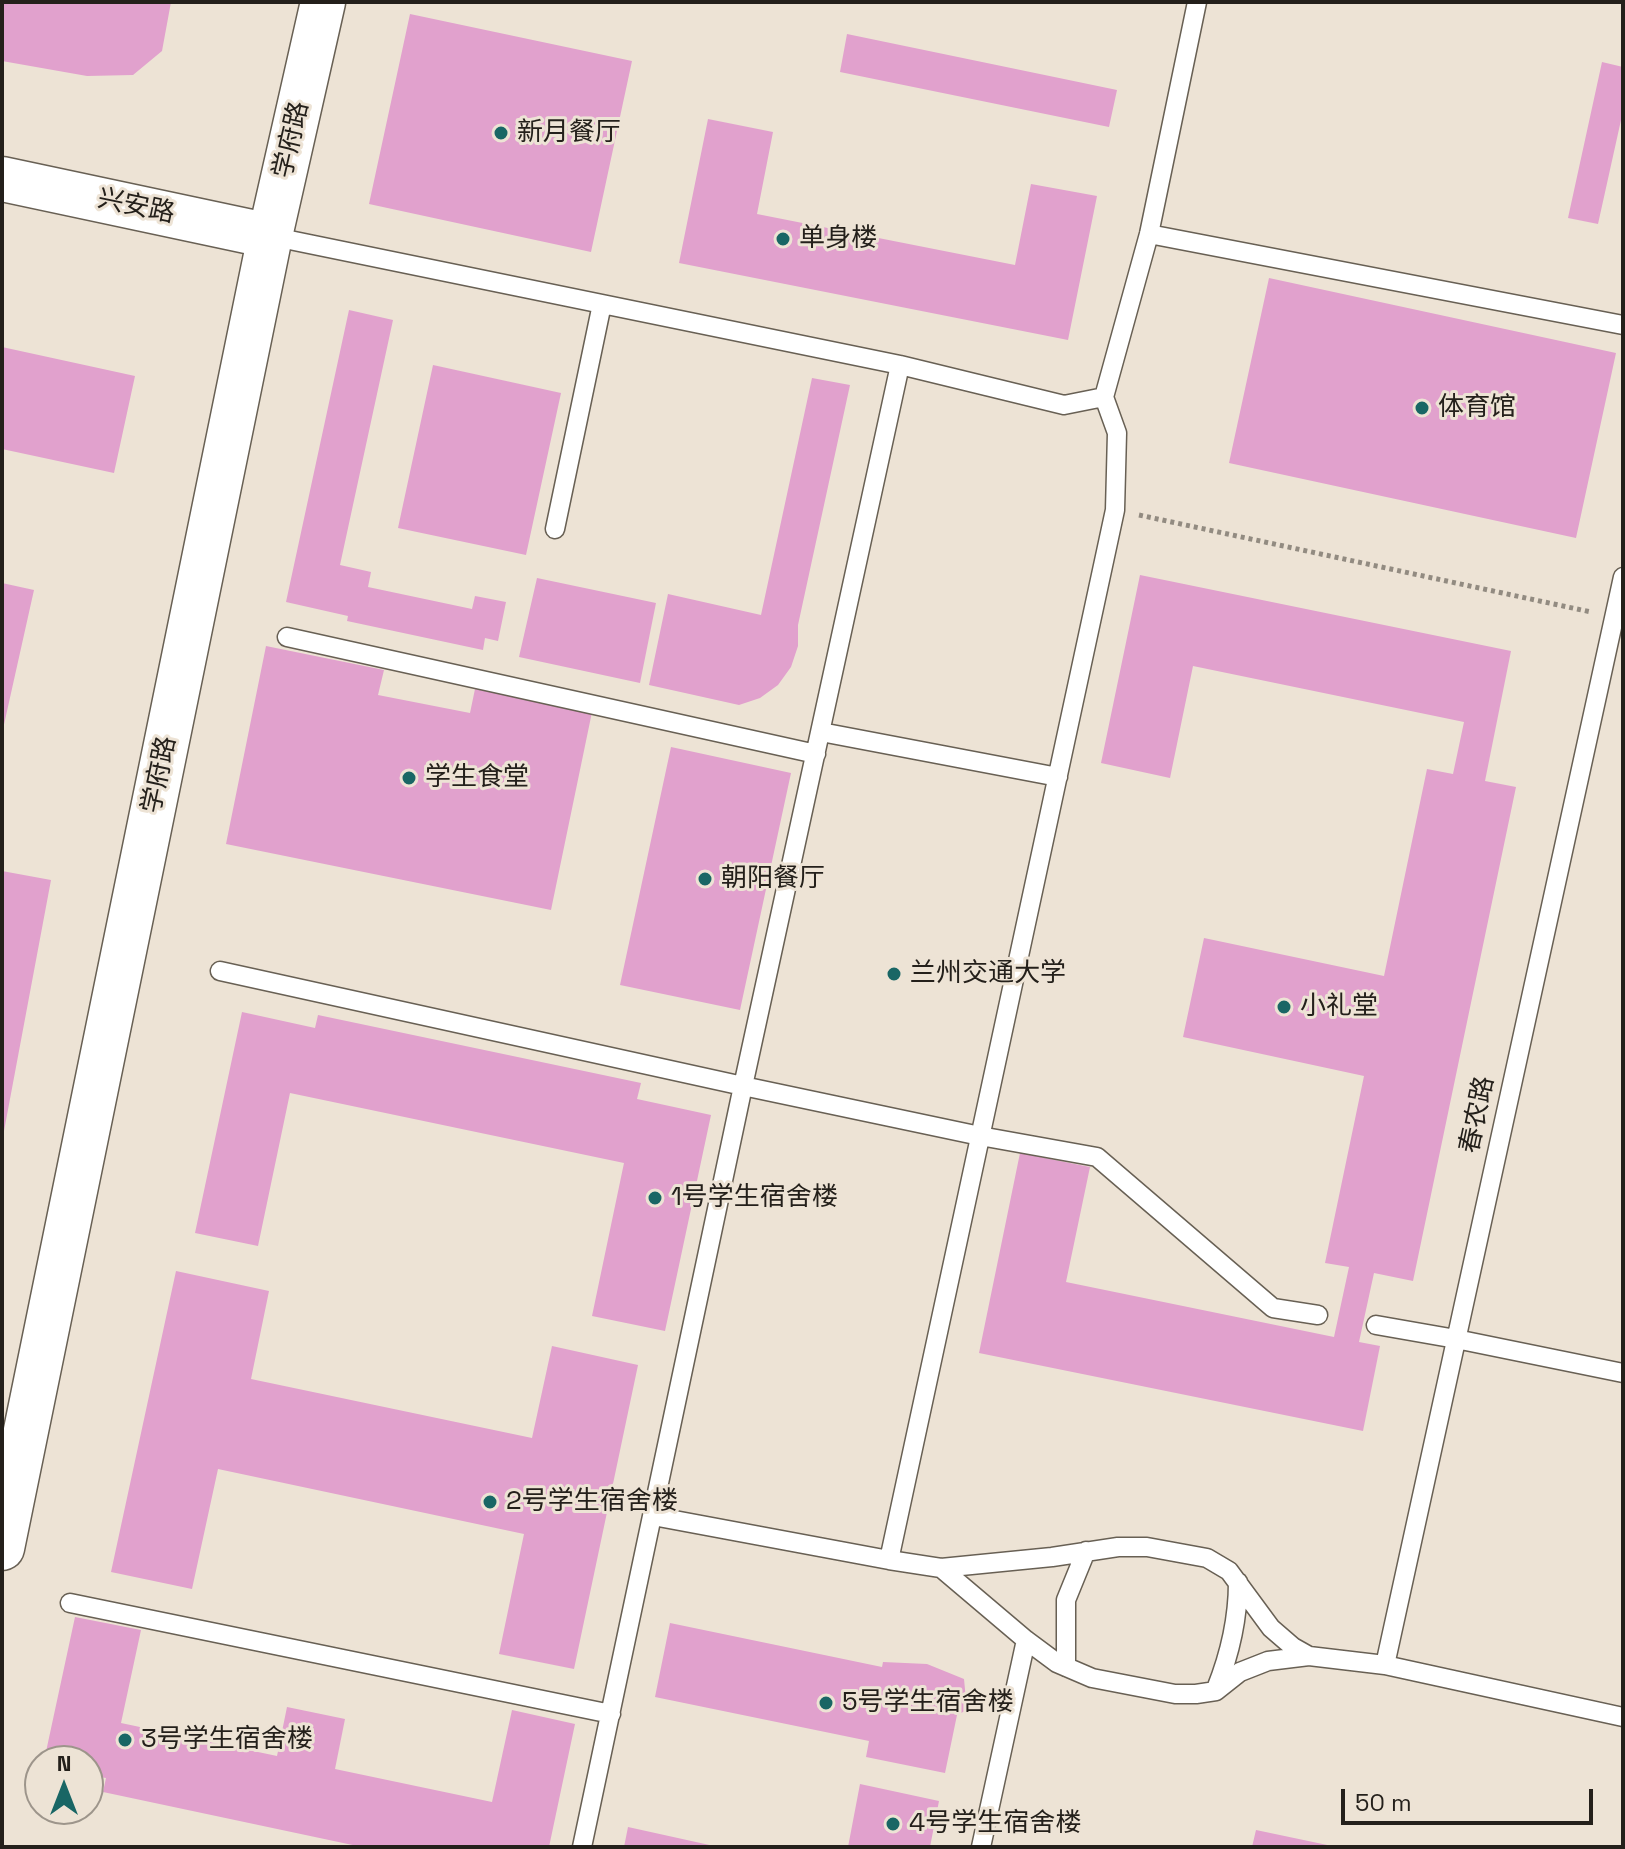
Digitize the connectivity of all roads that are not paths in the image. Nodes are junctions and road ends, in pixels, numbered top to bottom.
1 (293, 2) edge
2 (323, 2) edge
3 (1197, 2) edge
4 (2, 179) edge
5 (256, 233) junction
6 (1149, 234) junction
7 (602, 304) junction
8 (1623, 325) edge
9 (900, 365) junction
10 (1104, 397) junction
11 (555, 529) dead end
12 (1623, 577) edge
13 (287, 637) dead end
14 (821, 732) junction
15 (816, 754) junction
16 (1058, 777) junction
17 (220, 971) dead end
18 (743, 1086) junction
19 (980, 1136) junction
20 (1318, 1315) dead end
21 (1376, 1325) dead end
22 (1456, 1339) junction
23 (1623, 1373) edge
24 (2, 1406) edge
25 (653, 1516) junction
26 (2, 1548) edge
27 (1086, 1551) junction
28 (889, 1560) junction
29 (941, 1568) junction
30 (1238, 1582) junction
31 (70, 1603) dead end
32 (1026, 1640) junction
33 (1309, 1656) junction
34 (1385, 1665) junction
35 (1066, 1667) junction
36 (1216, 1691) junction
37 (611, 1714) junction
38 (1623, 1717) edge
39 (582, 1847) edge
40 (981, 1847) edge

1 - 5 street, 学府路
2 - 5 street, 学府路
3 - 6 lane
4 - 5 street, 兴安路
5 - 7 lane
5 - 24 street, 学府路
5 - 26 street, 学府路
6 - 8 lane
6 - 10 lane
7 - 9 lane
7 - 11 lane
9 - 10 lane
9 - 14 lane
10 - 16 lane
12 - 22 lane, 春农路
13 - 15 lane
14 - 15 lane
14 - 16 lane
15 - 18 lane
16 - 19 lane
17 - 18 lane
18 - 19 lane
18 - 25 lane
19 - 20 lane
19 - 28 lane
21 - 22 lane
22 - 23 lane
22 - 34 lane, 春农路
25 - 28 lane
25 - 37 lane
27 - 29 lane
27 - 30 lane
27 - 35 lane
28 - 29 lane
29 - 32 lane
30 - 33 lane
30 - 36 lane
31 - 37 lane
32 - 35 lane
32 - 40 lane
33 - 34 lane
33 - 36 lane
34 - 38 lane
35 - 36 lane
37 - 39 lane

